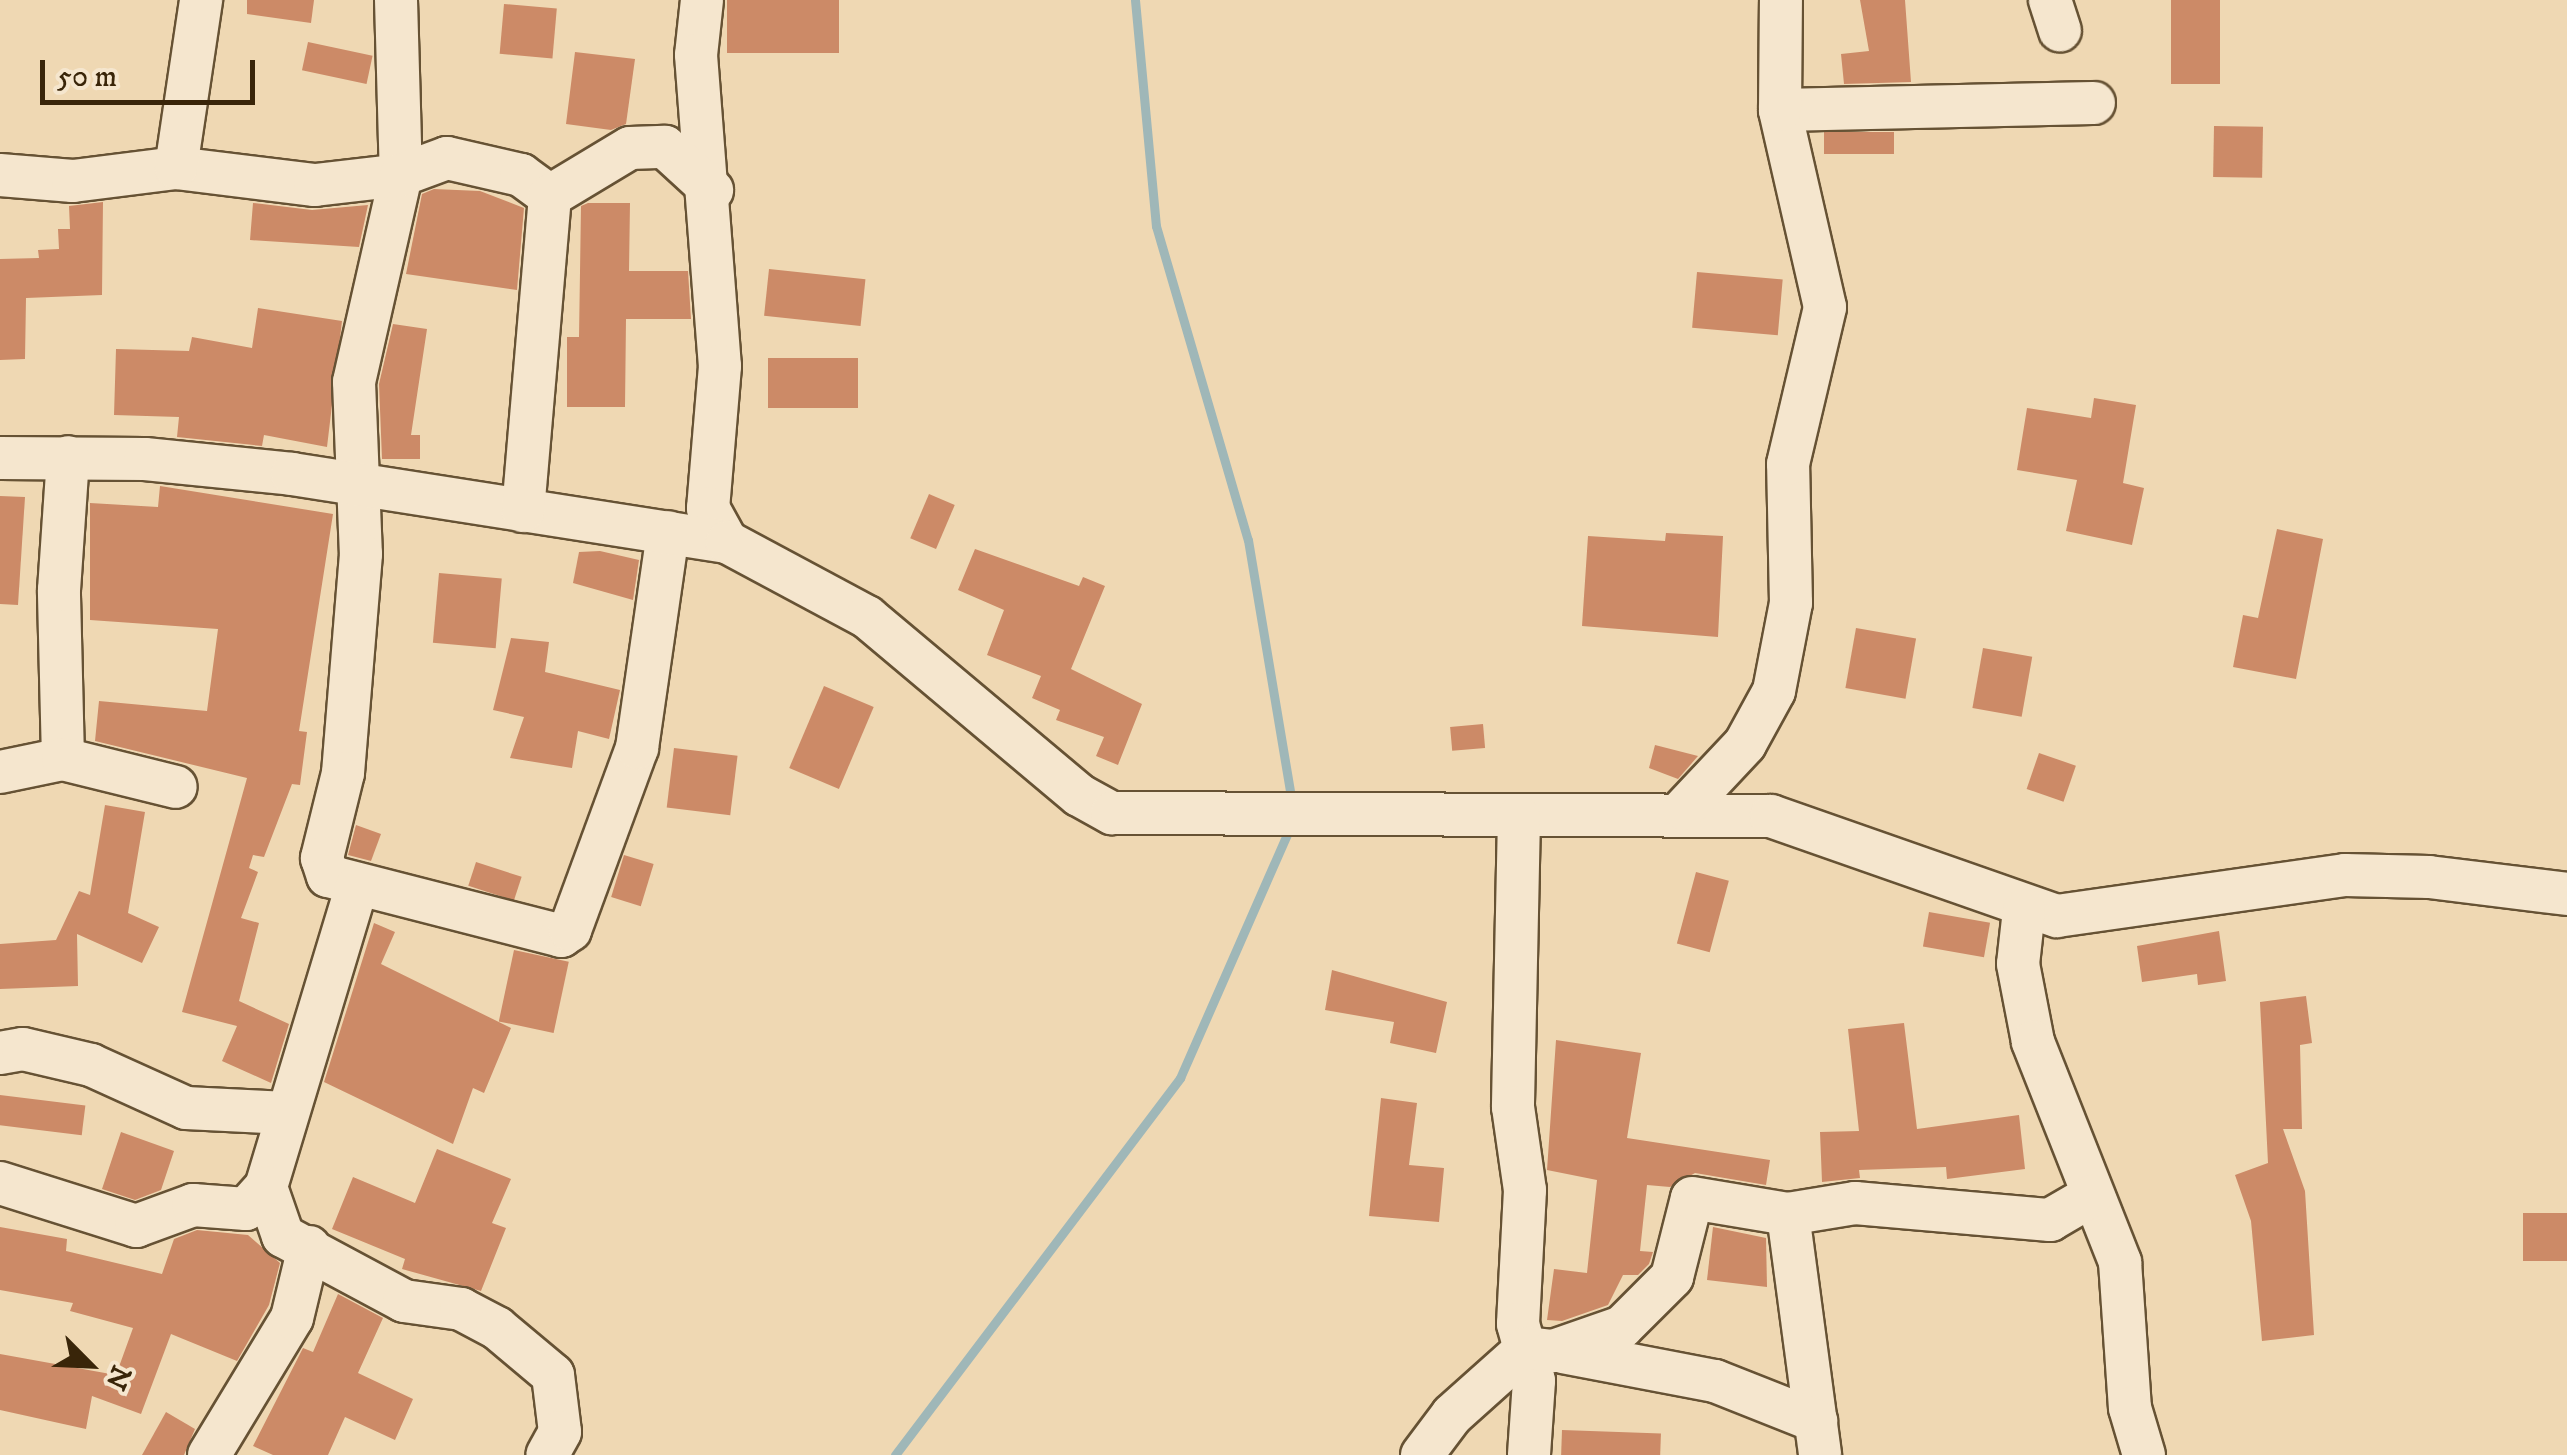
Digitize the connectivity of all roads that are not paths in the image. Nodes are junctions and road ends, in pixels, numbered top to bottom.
1 (201, 0) edge
2 (396, 0) edge
3 (702, 0) edge
4 (1781, 0) edge
5 (2094, 103) dead end
6 (1780, 110) junction
7 (176, 168) junction
8 (0, 175) edge
9 (401, 175) junction
10 (712, 190) junction
11 (550, 196) junction
12 (0, 458) edge
13 (68, 458) junction
14 (359, 487) junction
15 (523, 511) junction
16 (668, 532) junction
17 (727, 542) junction
18 (64, 759) junction
19 (0, 772) edge
20 (176, 787) dead end
21 (1684, 810) junction
22 (1518, 817) junction
23 (357, 886) junction
24 (2567, 894) edge
25 (2024, 910) junction
26 (0, 1053) edge
27 (287, 1113) junction
28 (0, 1183) edge
29 (266, 1186) junction
30 (2092, 1196) junction
31 (1788, 1214) junction
32 (310, 1247) junction
33 (1540, 1350) junction
34 (1818, 1438) edge
35 (2129, 1450) edge
36 (210, 1455) edge
37 (547, 1455) edge
38 (1422, 1455) edge
39 (1529, 1455) edge

1 - 7 street
2 - 9 street
3 - 10 street
4 - 6 street
5 - 6 street
6 - 21 street
7 - 8 street
7 - 9 street
9 - 11 street
9 - 14 street
10 - 11 street
10 - 17 street
11 - 15 street
12 - 13 street
13 - 14 street
13 - 18 street
14 - 15 street
14 - 23 street
15 - 16 street
16 - 17 street
16 - 23 street
17 - 22 street
18 - 19 street
18 - 20 street
21 - 22 street
21 - 25 street
22 - 33 street
23 - 27 street
24 - 25 street
25 - 30 street
26 - 27 street
27 - 29 street
28 - 29 street
29 - 32 street
30 - 31 street
30 - 35 street
31 - 33 street
31 - 34 street
32 - 36 street
32 - 37 street
33 - 34 street
33 - 38 street
33 - 39 street

